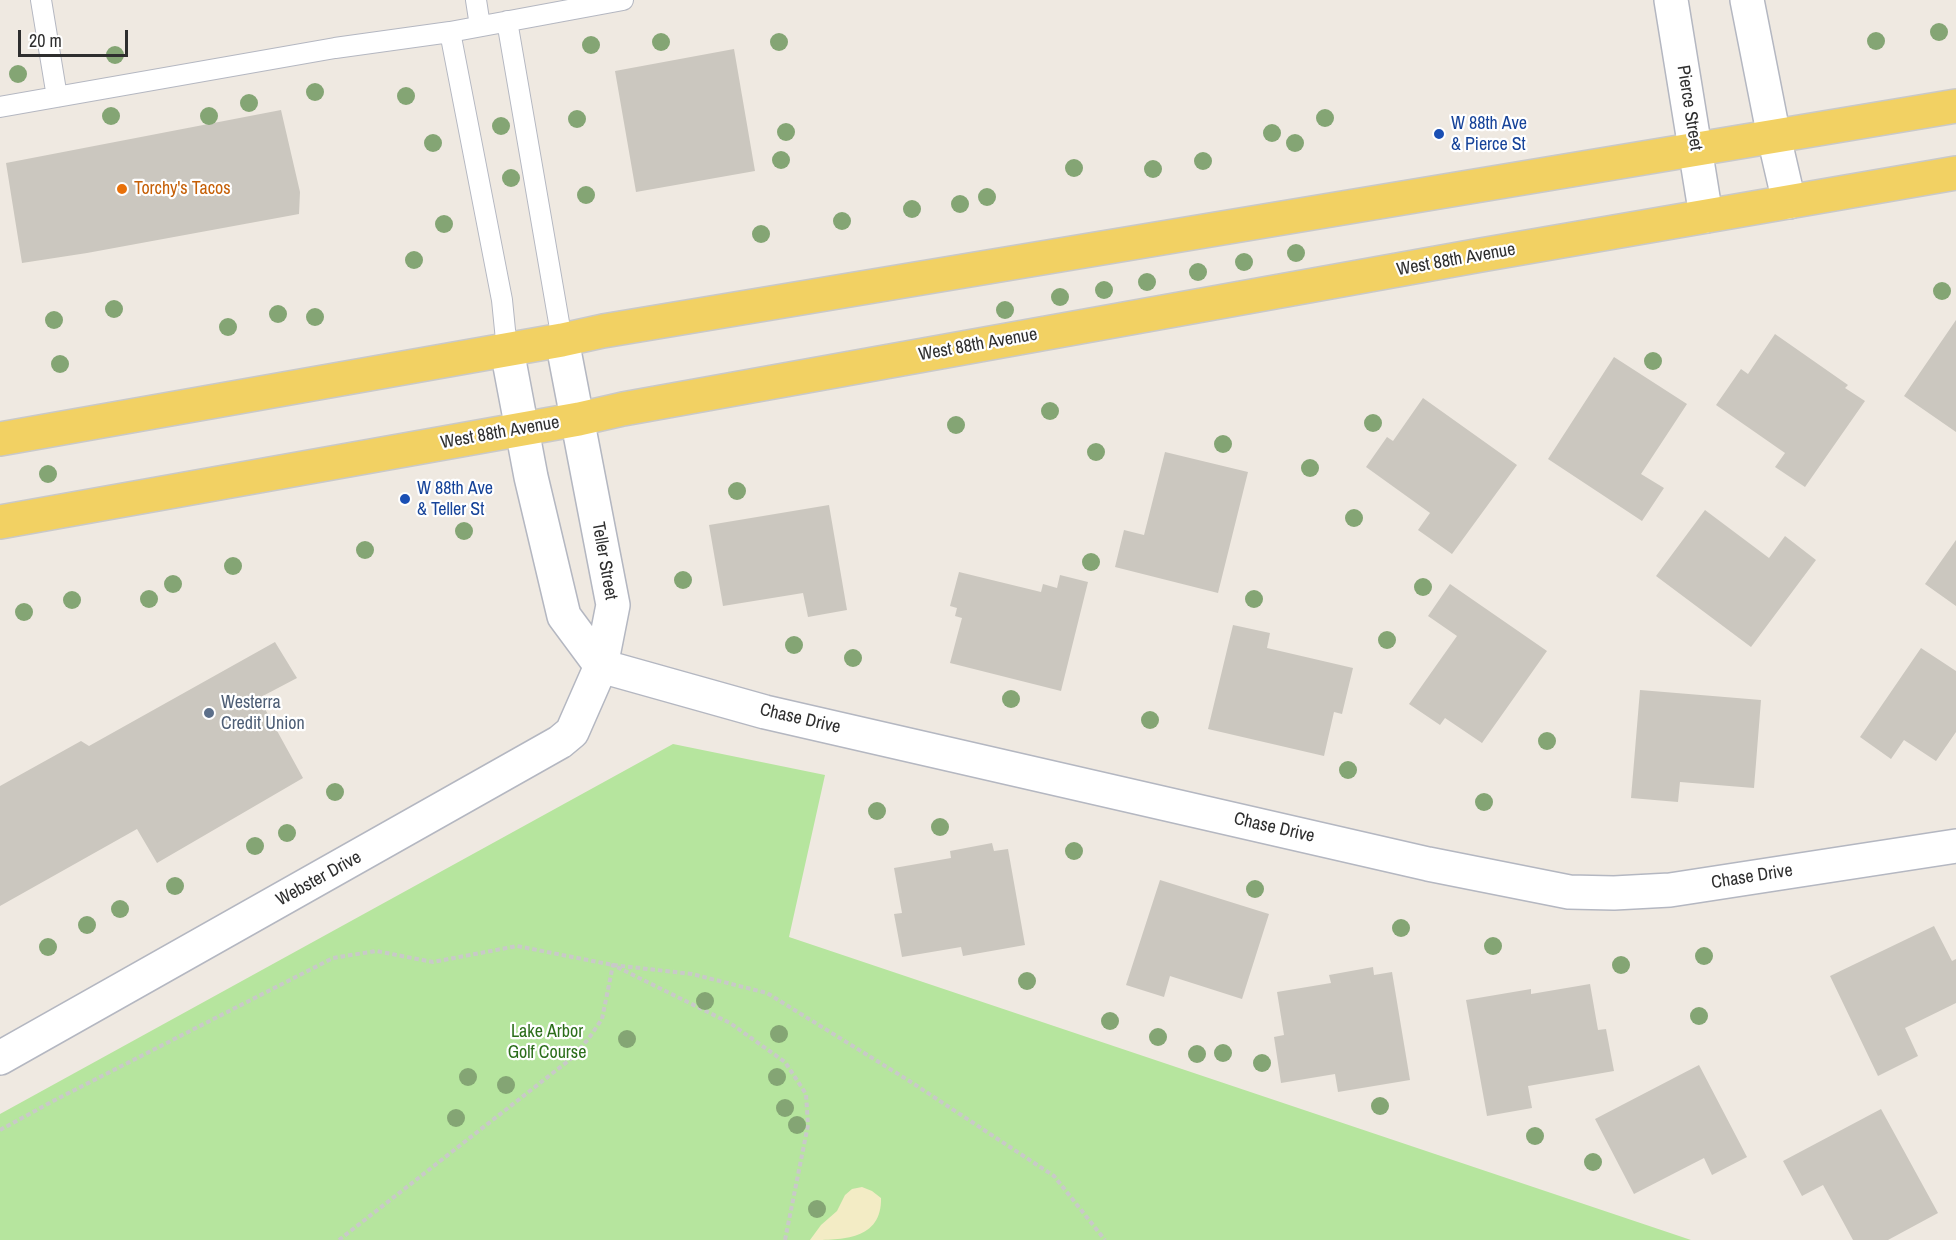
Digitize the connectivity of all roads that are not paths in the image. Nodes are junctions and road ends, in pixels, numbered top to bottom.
1 (41, 0) edge
2 (476, 0) edge
3 (623, 0) edge
4 (1671, 0) edge
5 (1747, 0) edge
6 (507, 21) junction
7 (480, 26) junction
8 (450, 32) junction
9 (57, 97) junction
10 (1956, 106) edge
11 (0, 107) edge
12 (1774, 137) junction
13 (1696, 149) junction
14 (1956, 173) edge
15 (1789, 202) junction
16 (1706, 216) junction
17 (562, 340) junction
18 (507, 350) junction
19 (579, 419) junction
20 (522, 430) junction
21 (0, 439) edge
22 (0, 522) edge
23 (601, 666) junction
24 (1956, 846) edge
25 (0, 1058) edge

1 - 9 lane
2 - 7 lane
3 - 6 lane
4 - 13 street, Pierce Street
5 - 12 street
6 - 7 lane
6 - 17 lane
7 - 8 lane
8 - 9 lane
8 - 18 lane
9 - 11 lane
10 - 12 main road
12 - 13 main road
12 - 15 street
13 - 16 street, Pierce Street
13 - 17 main road
14 - 15 main road, West 88th Avenue
15 - 16 main road, West 88th Avenue
16 - 19 main road, West 88th Avenue
17 - 18 main road
17 - 19 street, Teller Street
18 - 20 street
18 - 21 main road
19 - 20 main road, West 88th Avenue
19 - 23 street, Teller Street
20 - 22 main road, West 88th Avenue
20 - 23 street
23 - 24 street, Chase Drive
23 - 25 street, Webster Drive

